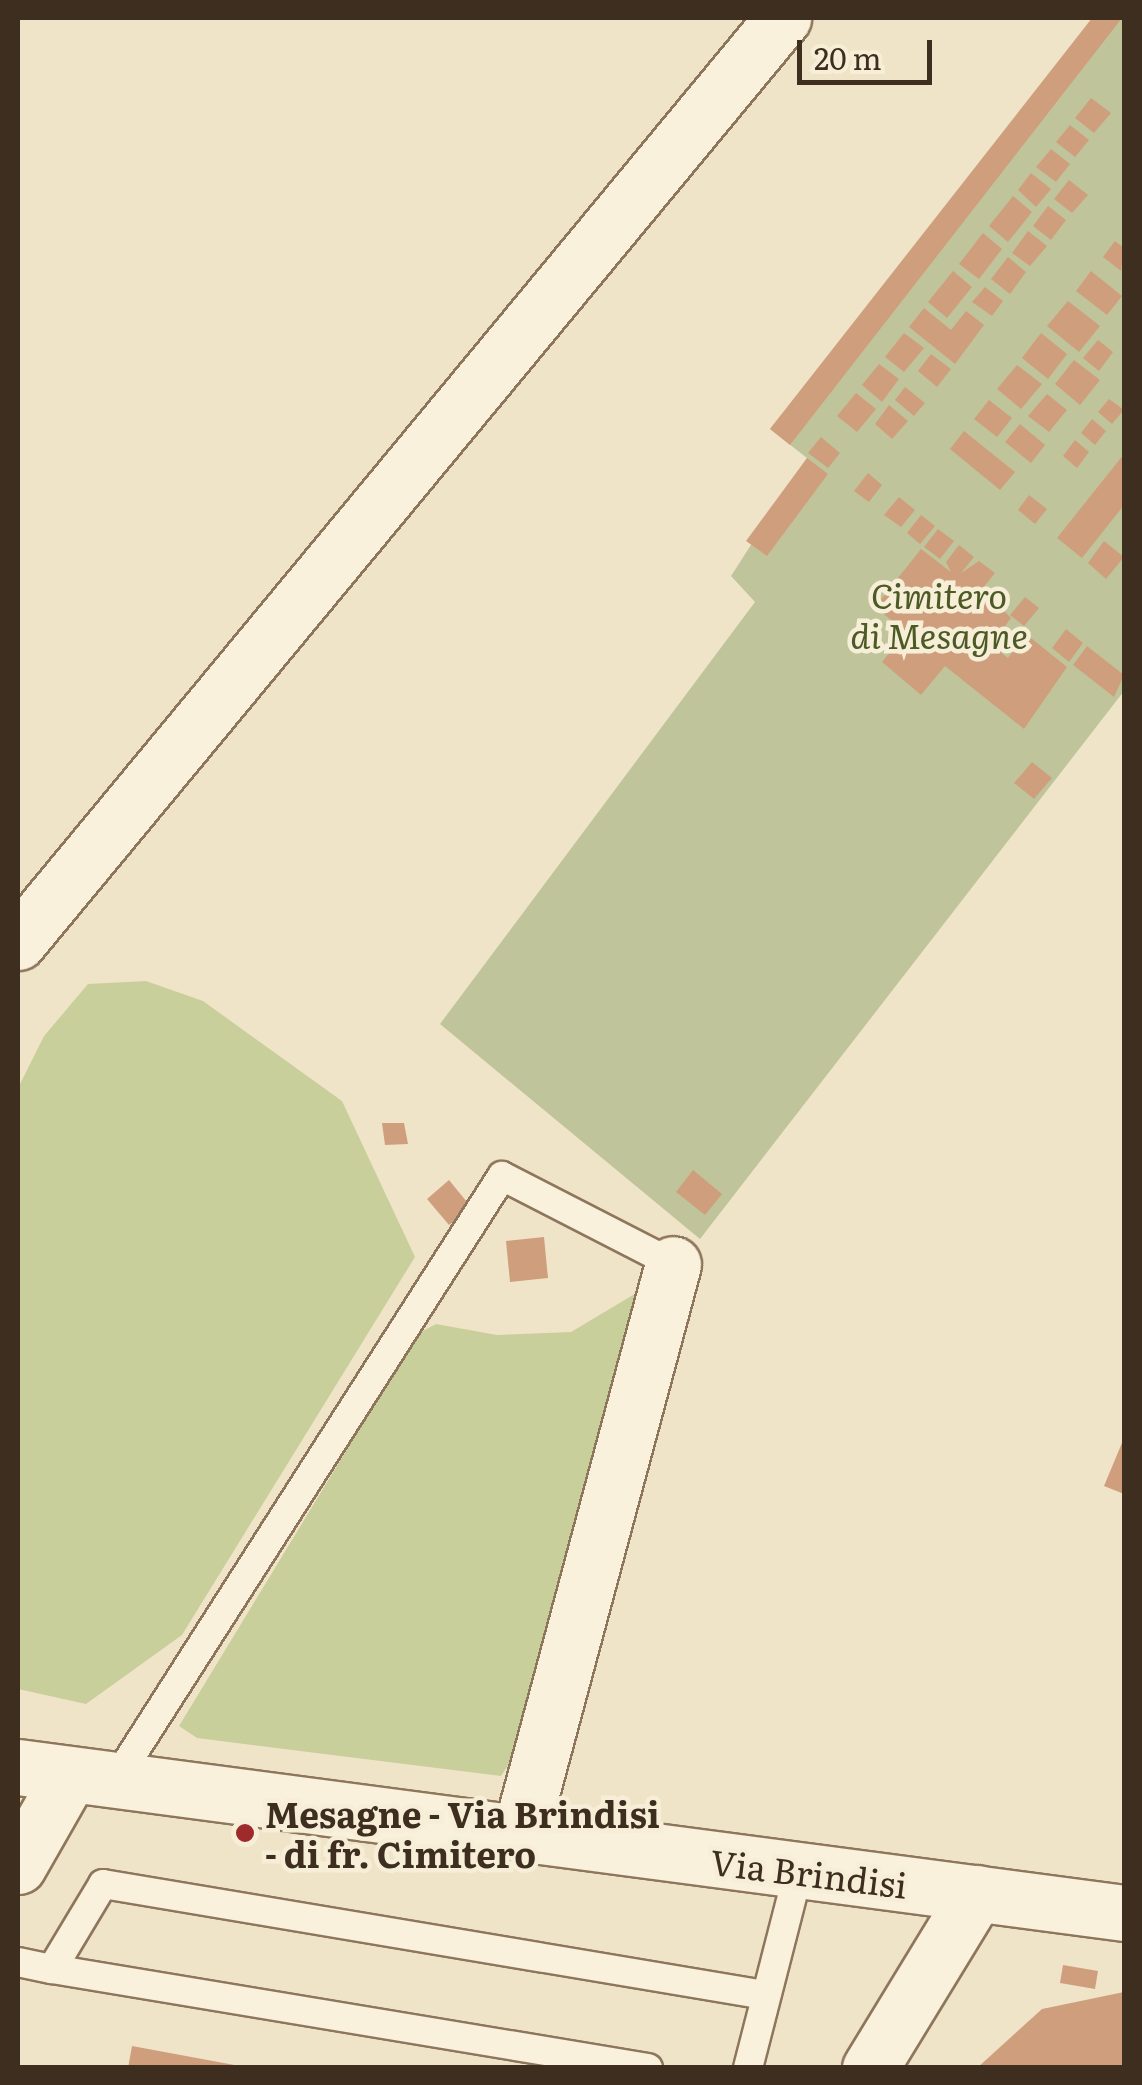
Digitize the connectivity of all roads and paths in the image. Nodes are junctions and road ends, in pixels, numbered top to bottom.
1 (783, 18) edge
2 (18, 942) edge
3 (674, 1264) joint
4 (67, 1774) edge
5 (520, 1834) junction
6 (18, 1866) edge
7 (799, 1870) junction
8 (977, 1894) junction
9 (1124, 1913) edge
10 (18, 1962) edge
11 (52, 1969) junction
12 (766, 1995) junction
13 (648, 2068) edge
14 (748, 2068) edge
15 (870, 2068) edge

1 - 2 main road
3 - 4 lane
3 - 5 main road
4 - 5 main road, Via Brindisi
4 - 6 main road
5 - 7 main road, Via Brindisi
7 - 8 main road, Via Brindisi
7 - 12 lane
8 - 9 main road, Via Brindisi
8 - 15 main road
10 - 11 lane
11 - 12 lane
11 - 13 lane
12 - 14 lane

